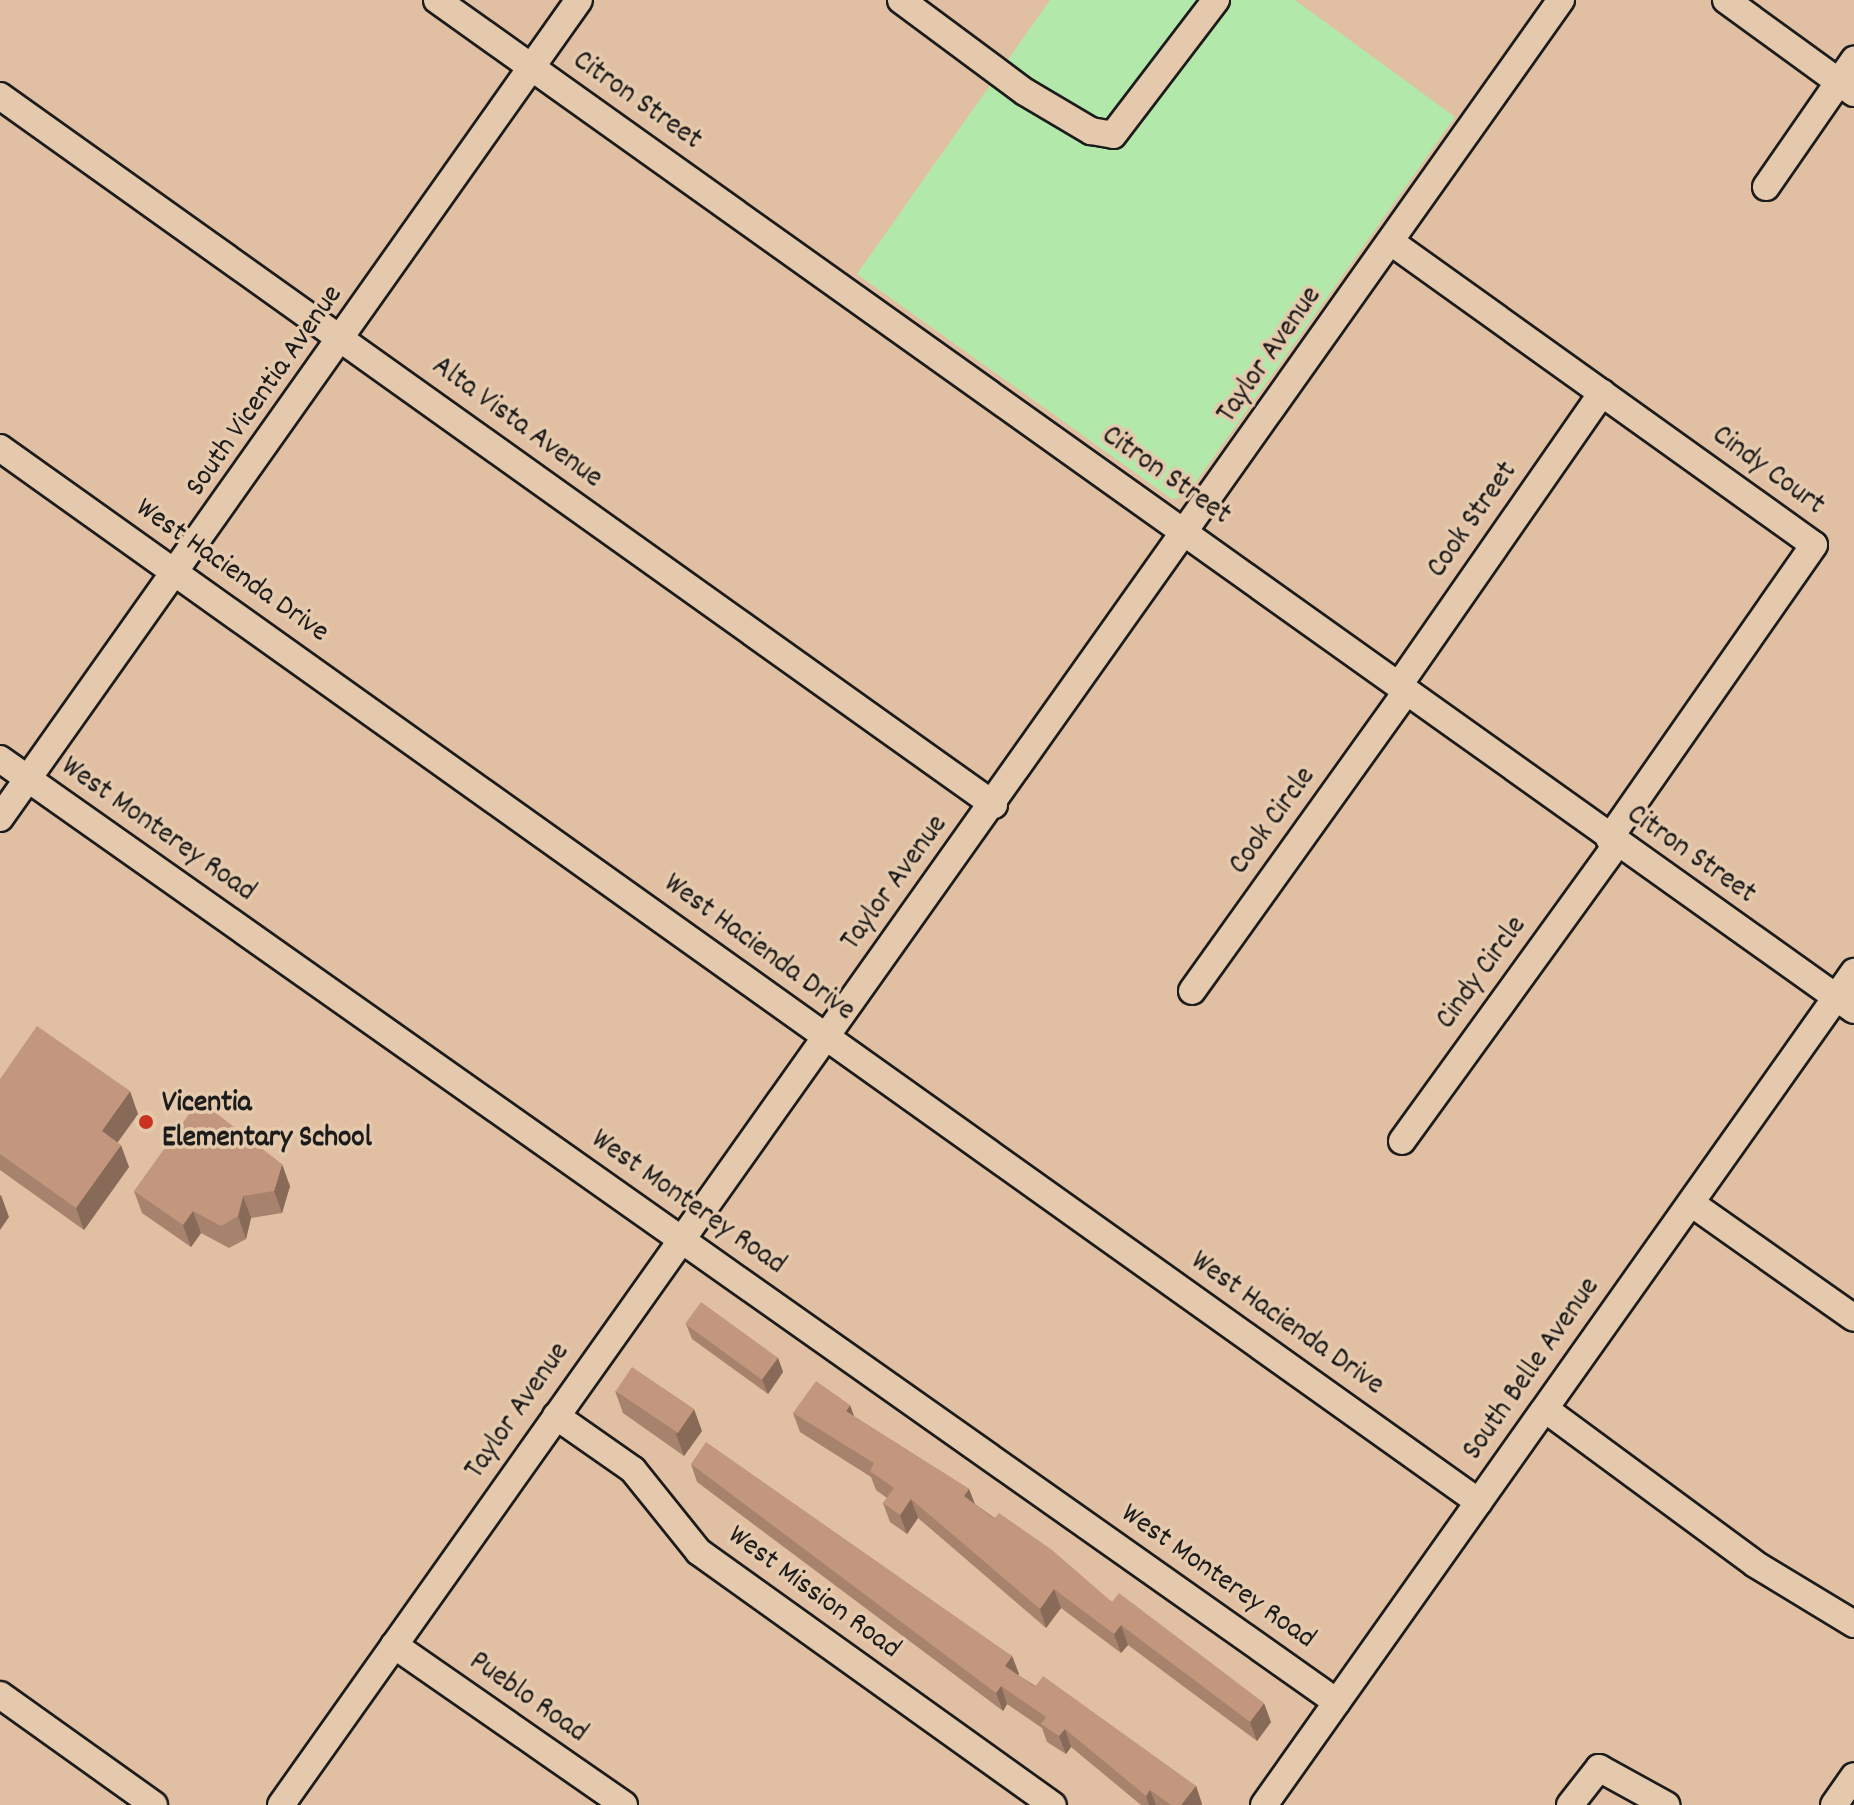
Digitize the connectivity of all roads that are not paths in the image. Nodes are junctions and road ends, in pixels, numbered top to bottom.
1 (437, 0) edge
2 (579, 0) edge
3 (901, 0) edge
4 (1216, 0) edge
5 (1561, 0) edge
6 (1726, 0) edge
7 (1854, 60) edge
8 (532, 67) junction
9 (1846, 87) edge
10 (0, 96) edge
11 (1766, 187) dead end
12 (1391, 242) junction
13 (343, 340) junction
14 (1602, 393) junction
15 (0, 448) edge
16 (1187, 532) junction
17 (177, 573) junction
18 (1403, 688) junction
19 (0, 759) edge
20 (28, 779) junction
21 (994, 805) junction
22 (0, 818) edge
23 (1613, 842) junction
24 (1854, 972) edge
25 (1192, 991) dead end
26 (1845, 1004) edge
27 (824, 1035) junction
28 (1402, 1141) dead end
29 (1691, 1203) junction
30 (681, 1238) junction
31 (1854, 1318) edge
32 (1545, 1409) junction
33 (556, 1416) junction
34 (1479, 1502) junction
35 (1854, 1624) edge
36 (394, 1645) junction
37 (0, 1695) edge
38 (1337, 1702) junction
39 (1854, 1776) edge
40 (617, 1803) edge
41 (154, 1805) edge
42 (281, 1805) edge
43 (1053, 1805) edge
44 (1264, 1805) edge
45 (1570, 1805) edge
46 (1666, 1805) edge
47 (1834, 1805) edge

1 - 8 street, Citron Street
2 - 8 street, South Vicentia Avenue
3 - 4 street
5 - 12 street, Taylor Avenue
6 - 9 street
7 - 9 street
8 - 13 street, South Vicentia Avenue
8 - 16 street, Citron Street
9 - 11 street
10 - 13 street, Alta Vista Avenue
12 - 14 street, Cindy Court
12 - 16 street, Taylor Avenue
13 - 17 street, South Vicentia Avenue
13 - 21 street, Alta Vista Avenue
14 - 18 street, Cook Street
14 - 23 street, Cindy Court
15 - 17 street, West Hacienda Drive
16 - 18 street, Citron Street
16 - 21 street, Taylor Avenue
17 - 20 street, South Vicentia Avenue
17 - 27 street, West Hacienda Drive
18 - 23 street, Citron Street
18 - 25 street, Cook Circle
19 - 20 street, West Monterey Road
20 - 22 street, South Vicentia Avenue
20 - 30 street, West Monterey Road
21 - 27 street, Taylor Avenue
23 - 26 street, Citron Street
23 - 28 street, Cindy Circle
24 - 26 street, South Belle Avenue
26 - 29 street, South Belle Avenue
27 - 30 street, Taylor Avenue
27 - 34 street, West Hacienda Drive
29 - 31 street
29 - 32 street, South Belle Avenue
30 - 33 street, Taylor Avenue
30 - 38 street, West Monterey Road
32 - 34 street, South Belle Avenue
32 - 35 street
33 - 36 street, Taylor Avenue
33 - 43 street, West Mission Road
34 - 38 street, South Belle Avenue
36 - 40 street, Pueblo Road
36 - 42 street, Taylor Avenue
37 - 41 street
38 - 44 street, South Belle Avenue
39 - 47 street
45 - 46 street

